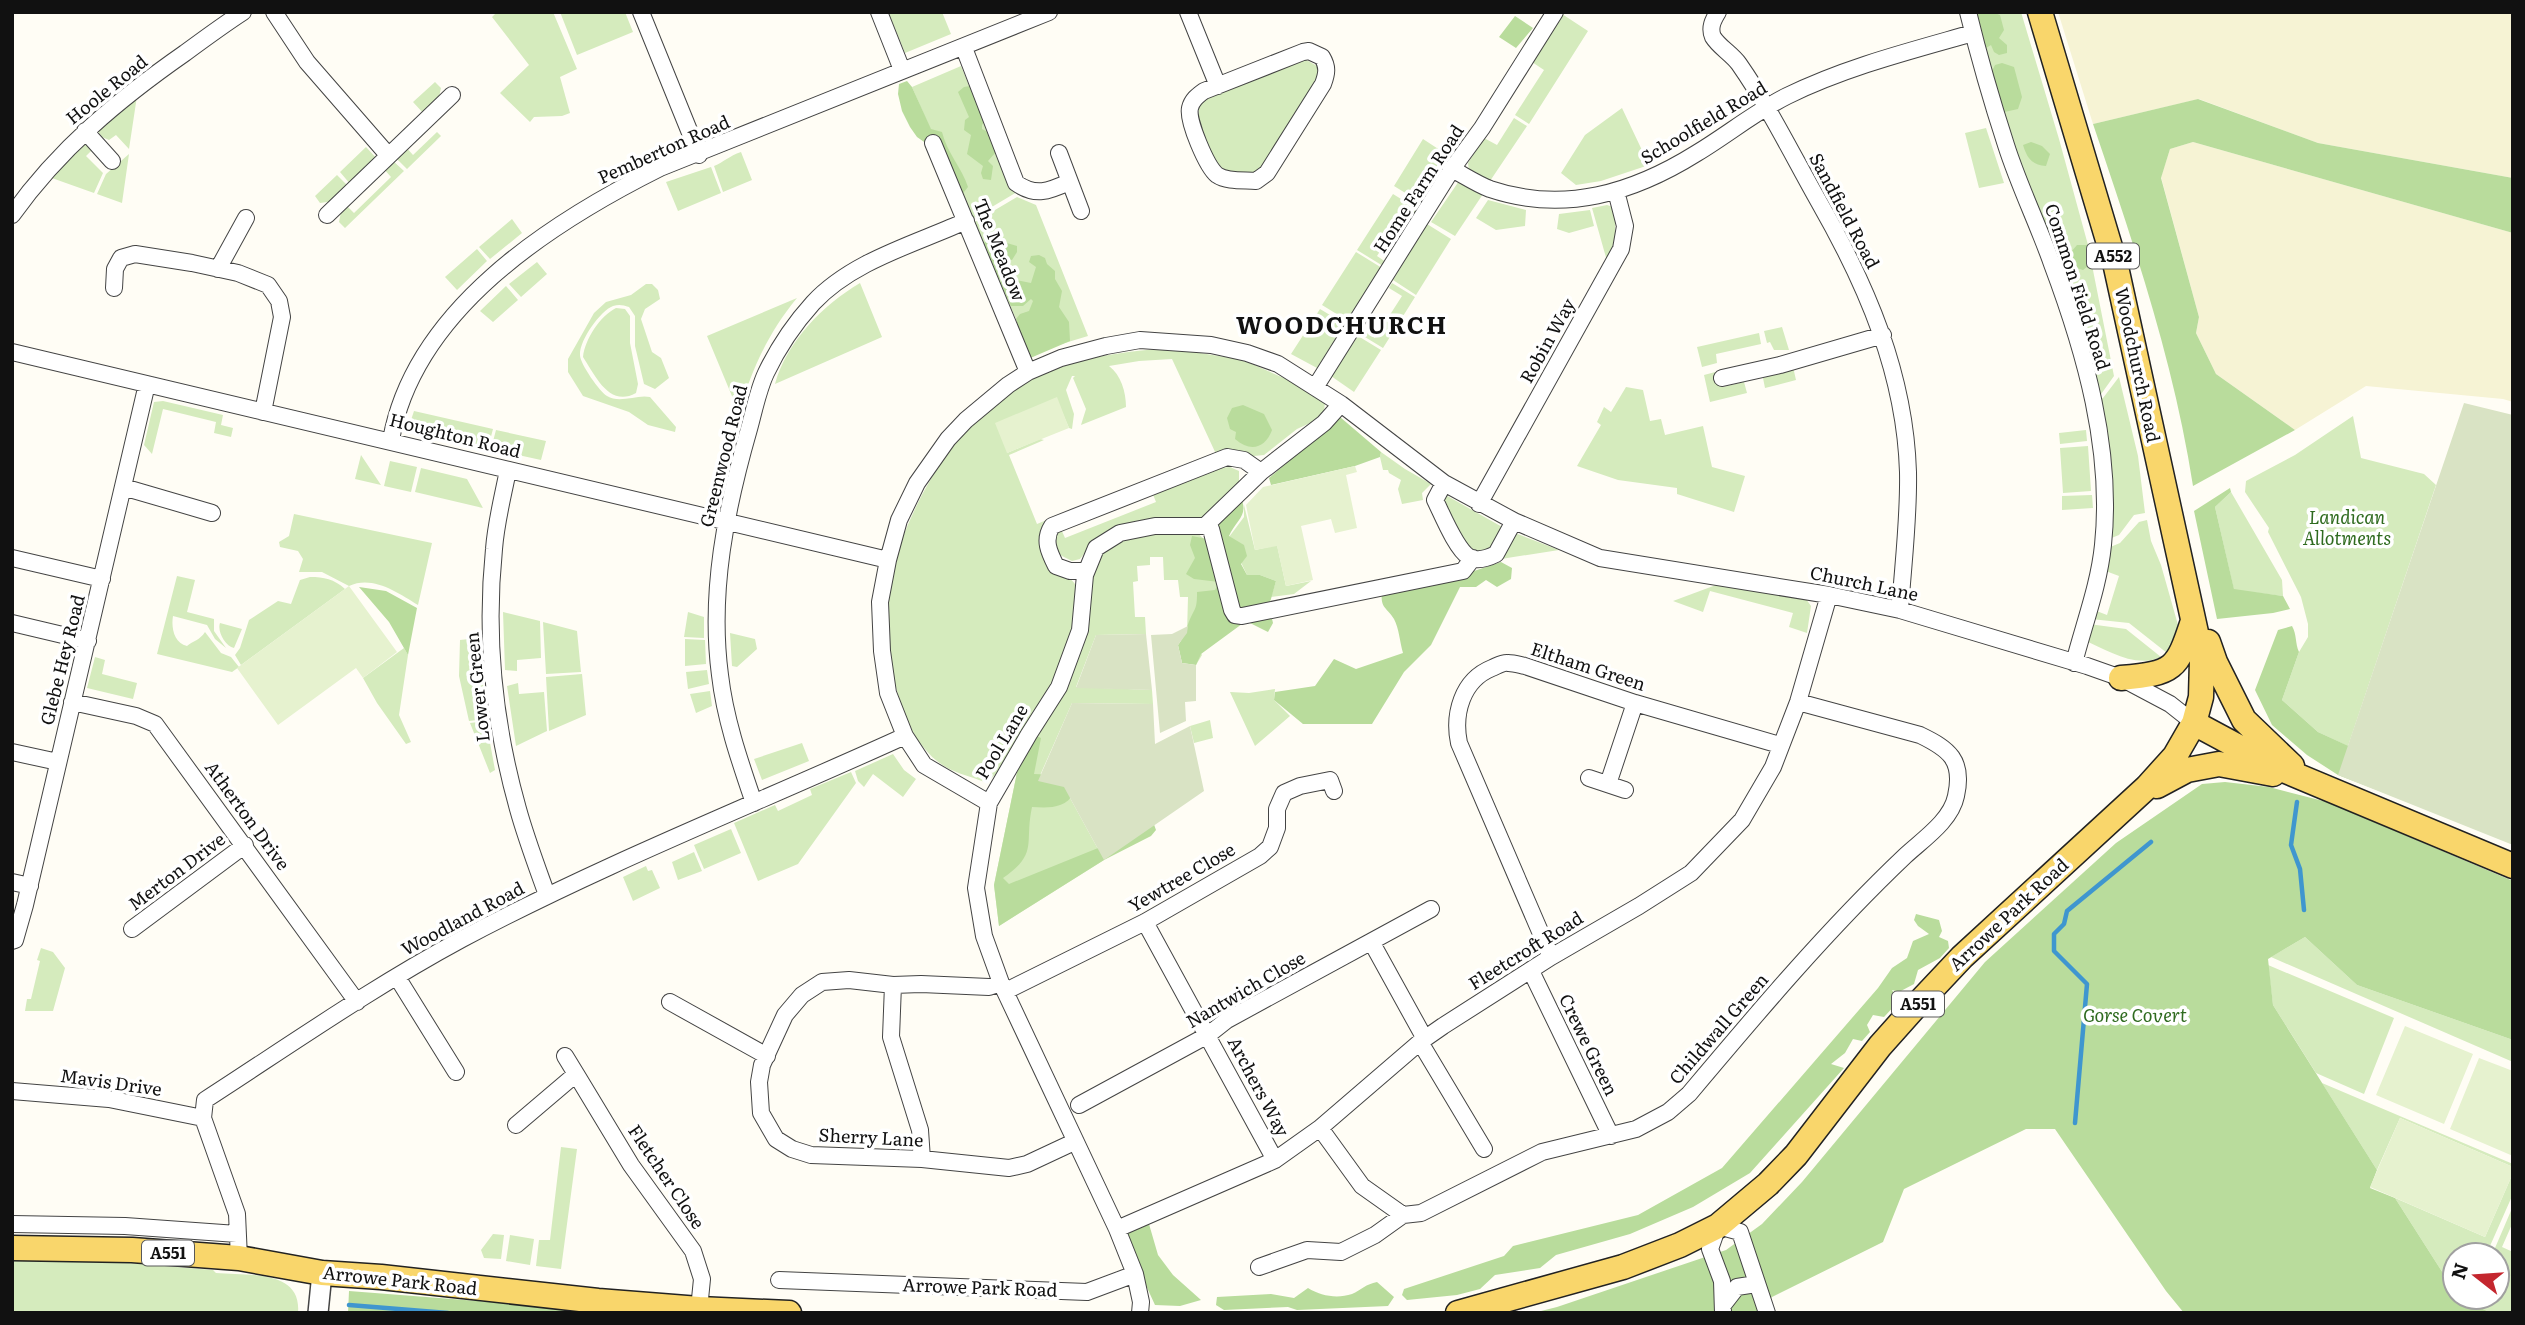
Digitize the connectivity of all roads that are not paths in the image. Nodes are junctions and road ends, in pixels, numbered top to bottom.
1 (243, 12) edge
2 (274, 12) edge
3 (641, 12) edge
4 (879, 12) edge
5 (1049, 12) edge
6 (1188, 12) edge
7 (1555, 12) edge
8 (1718, 12) edge
9 (1968, 12) edge
10 (2040, 12) edge
11 (1973, 33) junction
12 (964, 48) junction
13 (902, 70) junction
14 (1218, 86) junction
15 (452, 95) dead end
16 (1766, 108) junction
17 (85, 131) junction
18 (933, 143) dead end
19 (1059, 153) dead end
20 (388, 155) junction
21 (699, 155) junction
22 (112, 161) dead end
23 (1452, 169) junction
24 (1069, 182) junction
25 (1616, 191) junction
26 (1081, 211) dead end
27 (12, 215) edge
28 (327, 215) dead end
29 (246, 218) dead end
30 (966, 221) junction
31 (218, 269) junction
32 (114, 288) dead end
33 (1884, 335) junction
34 (12, 352) edge
35 (1028, 372) junction
36 (1722, 378) dead end
37 (147, 384) junction
38 (1316, 386) junction
39 (1341, 404) junction
40 (263, 412) junction
41 (391, 440) junction
42 (508, 470) junction
43 (1261, 472) junction
44 (1444, 484) junction
45 (123, 488) junction
46 (1479, 504) junction
47 (212, 513) dead end
48 (726, 520) junction
49 (1514, 521) junction
50 (1205, 526) junction
51 (2178, 553) junction
52 (12, 558) edge
53 (1473, 558) junction
54 (888, 560) junction
55 (1086, 571) junction
56 (102, 579) junction
57 (1829, 595) junction
58 (1900, 610) junction
59 (2193, 621) junction
60 (12, 623) edge
61 (88, 641) junction
62 (2074, 663) junction
63 (2121, 678) junction
64 (72, 702) junction
65 (1798, 702) junction
66 (1635, 703) junction
67 (2194, 723) junction
68 (905, 736) junction
69 (1780, 745) junction
70 (12, 752) edge
71 (58, 762) junction
72 (1589, 778) dead end
73 (2304, 779) junction
74 (1336, 782) dead end
75 (1608, 784) junction
76 (1625, 790) dead end
77 (2136, 797) junction
78 (754, 803) junction
79 (989, 803) junction
80 (245, 845) junction
81 (2513, 866) edge
82 (12, 882) edge
83 (30, 886) junction
84 (547, 895) junction
85 (1432, 909) dead end
86 (1145, 922) junction
87 (132, 929) dead end
88 (12, 942) edge
89 (1372, 943) junction
90 (1551, 957) junction
91 (1531, 971) junction
92 (397, 977) junction
93 (893, 985) junction
94 (1003, 987) junction
95 (357, 1002) junction
96 (670, 1002) dead end
97 (1208, 1035) junction
98 (1422, 1040) junction
99 (565, 1056) dead end
100 (767, 1056) junction
101 (456, 1072) dead end
102 (576, 1074) junction
103 (12, 1091) edge
104 (1079, 1105) dead end
105 (203, 1118) junction
106 (516, 1125) dead end
107 (1320, 1128) junction
108 (1611, 1136) junction
109 (1074, 1142) junction
110 (1484, 1149) dead end
111 (922, 1160) junction
112 (1275, 1160) junction
113 (1403, 1215) junction
114 (12, 1224) edge
115 (1718, 1226) junction
116 (1117, 1229) junction
117 (238, 1246) junction
118 (12, 1248) edge
119 (1259, 1268) dead end
120 (322, 1273) junction
121 (1135, 1274) junction
122 (779, 1280) dead end
123 (1756, 1283) junction
124 (699, 1309) junction
125 (1723, 1309) edge
126 (317, 1313) edge
127 (789, 1313) edge
128 (1140, 1313) edge
129 (1458, 1313) edge
130 (1767, 1313) edge

1 - 17 street, Hoole Road
2 - 20 street
3 - 21 street
4 - 13 street
5 - 12 street, Pemberton Road
6 - 14 street
7 - 23 street, Home Farm Road
8 - 16 street, Sandfield Road
9 - 11 street, Common Field Road
10 - 51 main road, Woodchurch Road / A552
11 - 16 street, Schoolfield Road
11 - 62 street, Common Field Road
12 - 13 street, Pemberton Road
12 - 24 street
13 - 21 street, Pemberton Road
14 - 14 street
15 - 20 street
16 - 25 street, Schoolfield Road
16 - 33 street, Sandfield Road
17 - 22 street
17 - 27 street, Hoole Road
18 - 30 street, The Meadow
19 - 24 street
20 - 28 street
21 - 41 street, Pemberton Road
23 - 25 street, Schoolfield Road
23 - 38 street, Home Farm Road
24 - 26 street
25 - 46 street, Robin Way
29 - 31 street
30 - 35 street, The Meadow
30 - 48 street, Greenwood Road
31 - 32 street
31 - 40 street
33 - 36 street
33 - 58 street, Sandfield Road
34 - 37 street, Houghton Road
35 - 38 street, Church Lane
35 - 54 street, Church Lane
37 - 40 street, Houghton Road
37 - 45 street, Glebe Hey Road
38 - 39 street, Church Lane
39 - 43 street
39 - 44 street, Church Lane
40 - 41 street, Houghton Road
41 - 42 street, Houghton Road
42 - 48 street, Houghton Road
42 - 84 street, Lower Green
43 - 50 street
43 - 55 street
44 - 46 street, Church Lane
44 - 53 street
45 - 47 street
45 - 56 street, Glebe Hey Road
46 - 49 street, Church Lane
48 - 54 street, Houghton Road
48 - 78 street, Greenwood Road
49 - 53 street
49 - 57 street, Church Lane
50 - 53 street
50 - 55 street, Pool Lane
51 - 59 main road, Woodchurch Road / A552
51 - 73 main road
52 - 56 street
54 - 68 street, Church Lane
55 - 79 street, Pool Lane
56 - 61 street, Glebe Hey Road
57 - 58 street, Church Lane
57 - 65 street, Fleetcroft Road
58 - 62 street, Church Lane
59 - 63 main road
59 - 67 main road, Woodchurch Road / A552
60 - 61 street
61 - 64 street, Glebe Hey Road
62 - 63 street, Church Lane
63 - 67 street, Church Lane
64 - 71 street, Glebe Hey Road
64 - 80 street, Atherton Drive
65 - 69 street, Fleetcroft Road
65 - 108 street, Childwall Green
66 - 69 street, Eltham Green
66 - 75 street
66 - 90 street, Eltham Green
67 - 73 main road
67 - 77 main road, Arrowe Park Road / A551
68 - 78 street, Woodland Road
68 - 79 street, Church Lane
69 - 90 street, Fleetcroft Road
70 - 71 street
71 - 83 street, Glebe Hey Road
72 - 75 street
73 - 77 main road
73 - 81 main road
74 - 86 street, Yewtree Close
75 - 76 street
77 - 115 main road, Arrowe Park Road / A551
78 - 84 street, Woodland Road
79 - 94 street, Pool Lane
80 - 87 street, Merton Drive
80 - 95 street, Atherton Drive
82 - 83 street
83 - 88 street, Glebe Hey Road
84 - 92 street, Woodland Road
85 - 89 street, Nantwich Close
86 - 94 street, Yewtree Close
86 - 97 street, Archers Way
89 - 97 street, Nantwich Close
89 - 98 street
90 - 91 street, Fleetcroft Road
91 - 98 street, Fleetcroft Road
91 - 108 street, Crewe Green
92 - 95 street, Woodland Road
92 - 101 street
93 - 94 street, Sherry Lane
93 - 100 street, Sherry Lane
93 - 111 street
94 - 109 street, Pool Lane
95 - 105 street, Woodland Road
96 - 100 street
97 - 104 street, Nantwich Close
97 - 112 street, Archers Way
98 - 107 street, Fleetcroft Road
98 - 110 street
99 - 102 street, Fletcher Close
100 - 111 street, Sherry Lane
102 - 106 street
102 - 124 street, Fletcher Close
103 - 105 street, Mavis Drive
105 - 117 street
107 - 112 street, Fleetcroft Road
107 - 113 street
108 - 113 street, Childwall Green
109 - 111 street, Sherry Lane
109 - 116 street, Pool Lane
112 - 116 street, Fleetcroft Road
113 - 119 street, Childwall Green
114 - 117 street
115 - 123 street
115 - 125 street
115 - 129 main road, Arrowe Park Road / A551
116 - 121 street, Pool Lane
117 - 118 main road, Arrowe Park Road / A551
117 - 120 main road, Arrowe Park Road / A551
120 - 124 main road, Arrowe Park Road / A551
120 - 126 street
121 - 122 street, Arrowe Park Road
121 - 128 street, Pool Lane
123 - 125 street
123 - 130 street
124 - 127 main road, Arrowe Park Road / A551

